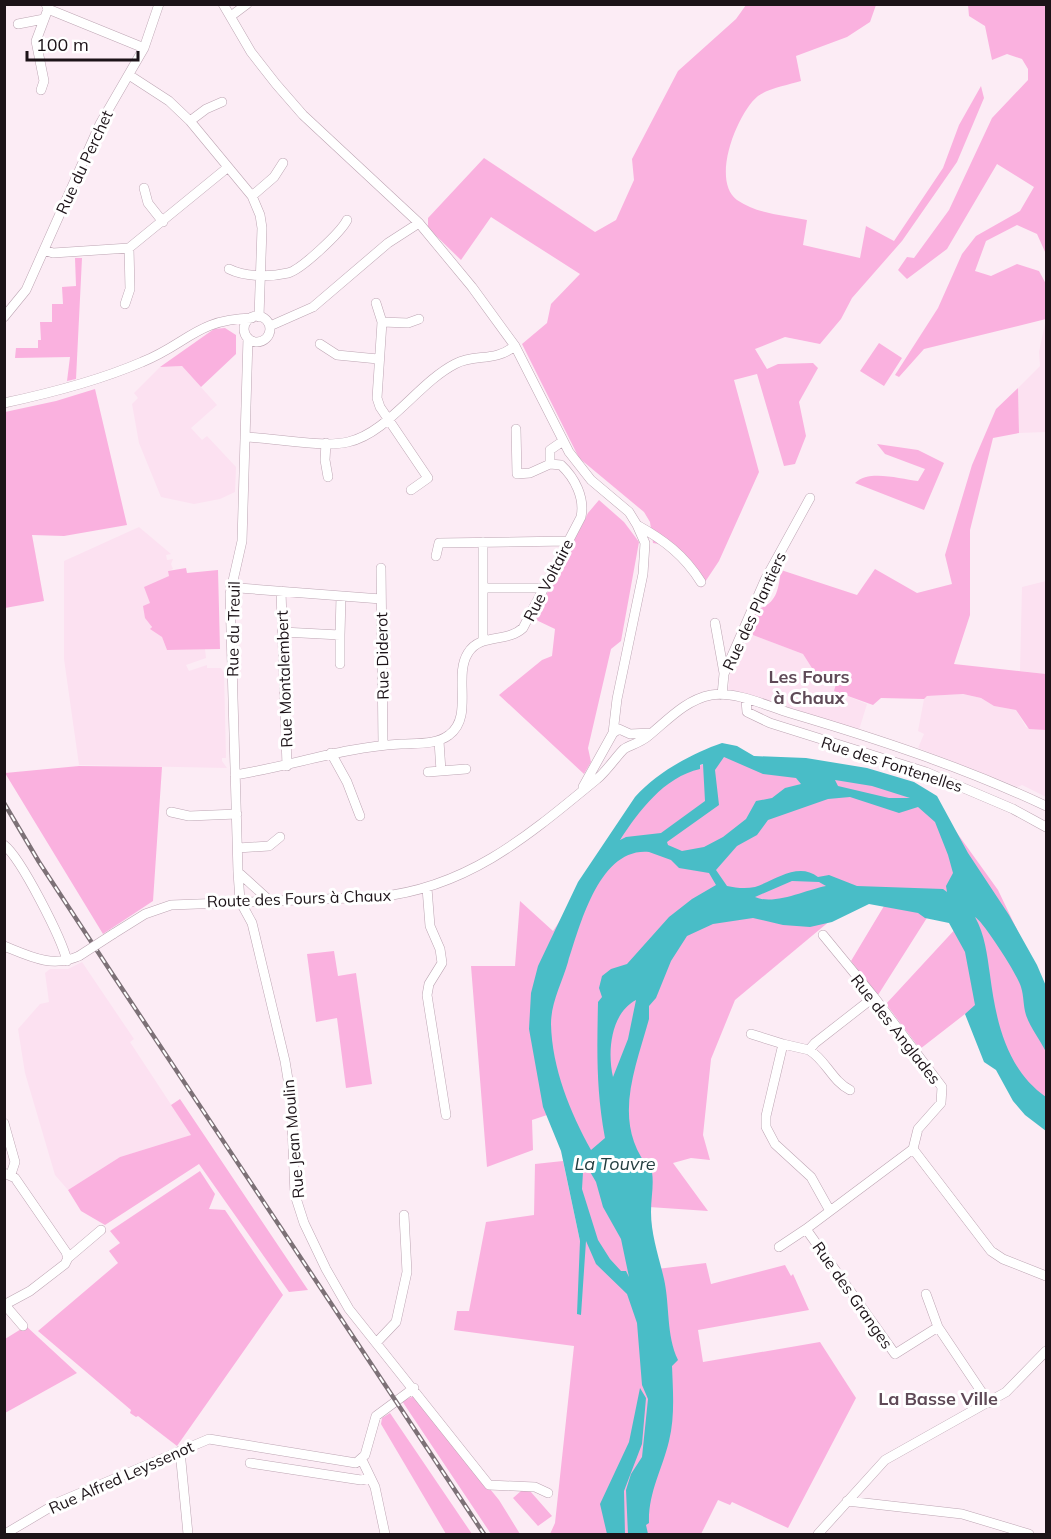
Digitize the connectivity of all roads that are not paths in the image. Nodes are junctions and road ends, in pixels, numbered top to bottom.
1 (159, 4) edge
2 (223, 4) edge
3 (247, 4) edge
4 (47, 7) edge
5 (231, 16) junction
6 (44, 19) junction
7 (18, 24) dead end
8 (144, 48) junction
9 (129, 75) junction
10 (41, 90) dead end
11 (222, 102) dead end
12 (190, 121) junction
13 (283, 164) dead end
14 (227, 168) junction
15 (144, 188) dead end
16 (252, 196) junction
17 (347, 220) dead end
18 (163, 222) junction
19 (419, 223) junction
20 (129, 248) junction
21 (44, 250) junction
22 (229, 268) dead end
23 (261, 274) junction
24 (376, 303) dead end
25 (125, 304) dead end
26 (4, 317) edge
27 (255, 317) junction
28 (419, 319) dead end
29 (219, 321) junction
30 (382, 322) junction
31 (270, 326) junction
32 (247, 334) junction
33 (262, 341) junction
34 (320, 344) dead end
35 (515, 346) junction
36 (249, 357) junction
37 (378, 359) junction
38 (4, 403) edge
39 (388, 418) junction
40 (516, 429) dead end
41 (246, 437) junction
42 (563, 441) junction
43 (326, 443) junction
44 (550, 464) junction
45 (328, 477) dead end
46 (411, 490) dead end
47 (810, 498) dead end
48 (637, 525) junction
49 (568, 541) junction
50 (483, 542) junction
51 (436, 556) dead end
52 (381, 568) dead end
53 (701, 582) dead end
54 (230, 585) junction
55 (483, 588) junction
56 (543, 588) junction
57 (281, 591) junction
58 (341, 596) junction
59 (381, 599) junction
60 (715, 623) dead end
61 (283, 632) junction
62 (340, 634) junction
63 (483, 640) junction
64 (340, 664) dead end
65 (724, 674) junction
66 (722, 695) junction
67 (746, 700) junction
68 (622, 736) junction
69 (439, 741) junction
70 (383, 745) junction
71 (623, 749) junction
72 (331, 753) junction
73 (287, 766) junction
74 (466, 769) dead end
75 (441, 771) junction
76 (428, 772) dead end
77 (235, 775) junction
78 (581, 790) junction
79 (1047, 806) edge
80 (171, 812) dead end
81 (237, 814) junction
82 (360, 816) dead end
83 (1047, 827) edge
84 (280, 837) dead end
85 (4, 845) edge
86 (238, 848) junction
87 (238, 872) junction
88 (427, 888) junction
89 (240, 901) junction
90 (270, 901) junction
91 (822, 935) dead end
92 (4, 946) edge
93 (67, 961) junction
94 (874, 997) junction
95 (751, 1034) dead end
96 (783, 1044) junction
97 (809, 1050) junction
98 (850, 1090) dead end
99 (446, 1115) dead end
100 (4, 1123) edge
101 (914, 1149) junction
102 (8, 1173) edge
103 (830, 1211) junction
104 (404, 1215) dead end
105 (806, 1229) junction
106 (101, 1230) dead end
107 (779, 1247) dead end
108 (68, 1258) junction
109 (1047, 1276) edge
110 (926, 1294) dead end
111 (5, 1305) edge
112 (23, 1326) dead end
113 (938, 1327) junction
114 (376, 1343) junction
115 (1047, 1351) edge
116 (414, 1388) junction
117 (989, 1403) junction
118 (180, 1451) junction
119 (362, 1460) junction
120 (250, 1463) dead end
121 (370, 1478) junction
122 (548, 1493) dead end
123 (847, 1500) junction
124 (4, 1534) edge
125 (188, 1534) edge
126 (385, 1534) edge
127 (818, 1534) edge
128 (1029, 1534) edge

1 - 8 street, Rue du Perchet
2 - 5 street
3 - 5 street
4 - 6 street
4 - 8 street
5 - 19 street
6 - 7 street
6 - 10 street
8 - 9 street, Rue du Perchet
9 - 12 street
9 - 21 street, Rue du Perchet
11 - 12 street
12 - 14 street
13 - 16 street
14 - 16 street
14 - 18 street
15 - 18 street
16 - 23 street
17 - 23 street
18 - 20 street
19 - 31 street
19 - 35 street
20 - 21 street
20 - 25 street
21 - 26 street, Rue du Perchet
22 - 23 street
23 - 27 street
24 - 30 street
27 - 29 street
27 - 31 street
27 - 32 street
28 - 30 street
29 - 32 street
29 - 38 street
30 - 37 street
31 - 33 street
32 - 33 street
32 - 36 street, Rue du Treuil
33 - 36 street
34 - 37 street
35 - 39 street
35 - 42 street
36 - 41 street, Rue du Treuil
37 - 39 street
39 - 43 street
39 - 46 street
40 - 44 street
41 - 43 street
41 - 54 street, Rue du Treuil
42 - 44 street
42 - 48 street
43 - 45 street
44 - 49 street, Rue Voltaire
47 - 65 street, Rue des Plantiers
48 - 53 street
48 - 68 street
49 - 50 street
49 - 56 street, Rue Voltaire
50 - 51 street
50 - 55 street
52 - 59 street, Rue Diderot
54 - 57 street
54 - 77 street, Rue du Treuil
55 - 56 street
55 - 63 street
56 - 63 street, Rue Voltaire
57 - 58 street
57 - 61 street, Rue Montalembert
58 - 59 street
58 - 62 street
59 - 70 street, Rue Diderot
60 - 65 street
61 - 62 street
61 - 73 street, Rue Montalembert
62 - 64 street
63 - 69 street
65 - 66 street, Rue des Plantiers
66 - 67 street
66 - 68 street
67 - 79 street
67 - 83 street, Rue des Fontenelles
68 - 71 street, Route des Fours à Chaux
68 - 71 street
68 - 78 street, Route des Fours à Chaux
69 - 70 street
69 - 75 street
70 - 72 street
71 - 78 street, Route des Fours à Chaux
72 - 73 street
72 - 82 street
73 - 77 street
74 - 75 street
75 - 76 street
77 - 81 street, Rue du Treuil
78 - 88 street, Route des Fours à Chaux
80 - 81 street
81 - 86 street, Rue du Treuil
84 - 86 street
85 - 93 street
86 - 87 street, Rue du Treuil
87 - 89 street, Rue du Treuil
87 - 90 street
88 - 90 street, Route des Fours à Chaux
88 - 99 street
89 - 90 street, Route des Fours à Chaux
89 - 93 street, Route des Fours à Chaux, bridge
89 - 114 street, Rue Jean Moulin
91 - 94 street, Rue des Anglades
92 - 93 street, Route des Fours à Chaux
94 - 97 street
94 - 101 street, Rue des Anglades
95 - 96 street
96 - 97 street
96 - 103 street
97 - 98 street
100 - 102 street
101 - 103 street, Rue des Granges
101 - 109 street
102 - 108 street
103 - 105 street, Rue des Granges
104 - 114 street
105 - 107 street
105 - 113 street, Rue des Granges
106 - 108 street
108 - 111 street
110 - 113 street
111 - 112 street
113 - 117 street
114 - 116 street, Rue Jean Moulin
115 - 117 street
116 - 119 street
116 - 122 street, Rue Jean Moulin
117 - 123 street
118 - 119 street, Rue Alfred Leyssenot
118 - 124 street, Rue Alfred Leyssenot
118 - 125 street
119 - 121 street
120 - 121 street
121 - 126 street
123 - 127 street
123 - 128 street

